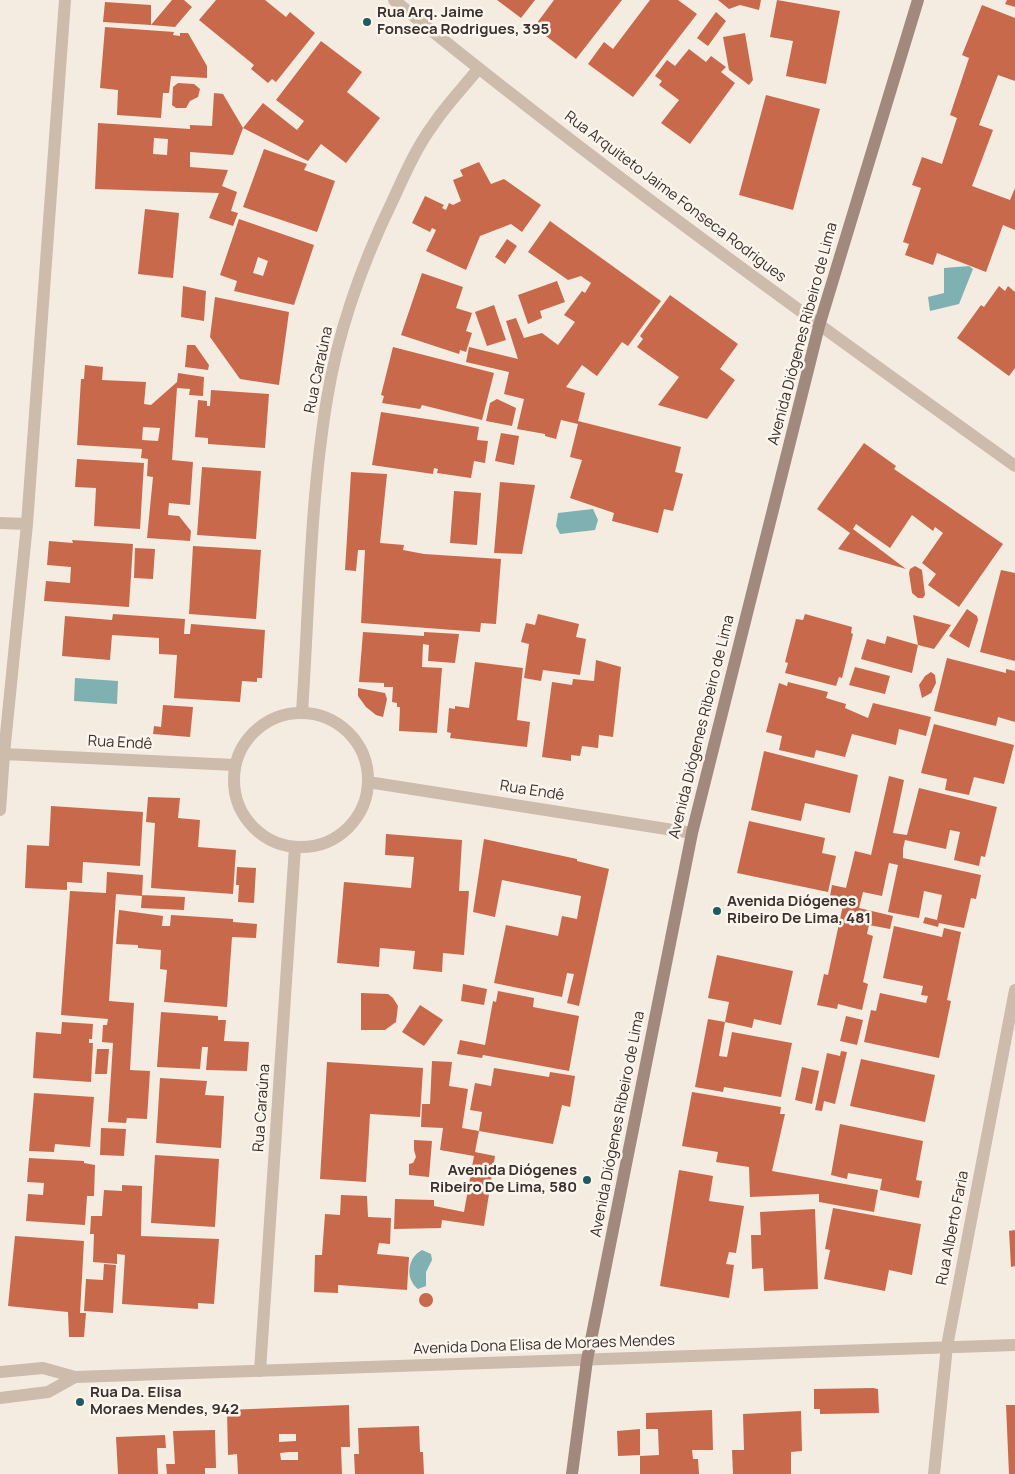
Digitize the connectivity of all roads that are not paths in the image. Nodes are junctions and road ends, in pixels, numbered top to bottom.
1 (65, 0) edge
2 (394, 0) edge
3 (918, 0) edge
4 (478, 69) junction
5 (819, 326) junction
6 (1015, 466) edge
7 (0, 523) edge
8 (27, 524) junction
9 (302, 712) junction
10 (4, 754) junction
11 (235, 765) junction
12 (368, 782) junction
13 (0, 810) edge
14 (692, 833) junction
15 (296, 847) junction
16 (1015, 990) edge
17 (1015, 1345) edge
18 (947, 1346) junction
19 (587, 1360) junction
20 (260, 1370) junction
21 (0, 1372) edge
22 (75, 1377) junction
23 (0, 1398) edge
24 (572, 1474) edge
25 (934, 1474) edge

1 - 8 street
2 - 4 street, Rua Arquiteto Jaime Fonseca Rodrigues
3 - 5 main road, Avenida Diógenes Ribeiro de Lima
4 - 5 street, Rua Arquiteto Jaime Fonseca Rodrigues
4 - 9 street, Rua Caraúna
5 - 6 street, Rua Arquiteto Jaime Fonseca Rodrigues
5 - 14 main road, Avenida Diógenes Ribeiro de Lima
7 - 8 street
8 - 10 street
9 - 11 street
9 - 12 street
10 - 11 street, Rua Endê
10 - 13 street
11 - 15 street
12 - 14 street, Rua Endê
12 - 15 street
14 - 19 main road, Avenida Diógenes Ribeiro de Lima
15 - 20 street, Rua Caraúna
16 - 18 street, Rua Alberto Faria
17 - 18 street, Avenida Dona Elisa de Moraes Mendes
18 - 19 street, Avenida Dona Elisa de Moraes Mendes
18 - 25 street, Rua Alberto Faria
19 - 20 street, Avenida Dona Elisa de Moraes Mendes
19 - 24 main road, Avenida Diógenes Ribeiro de Lima
20 - 22 street, Avenida Dona Elisa de Moraes Mendes
21 - 22 street, Avenida Dona Elisa de Moraes Mendes
22 - 23 street, Avenida Dona Elisa de Moraes Mendes

